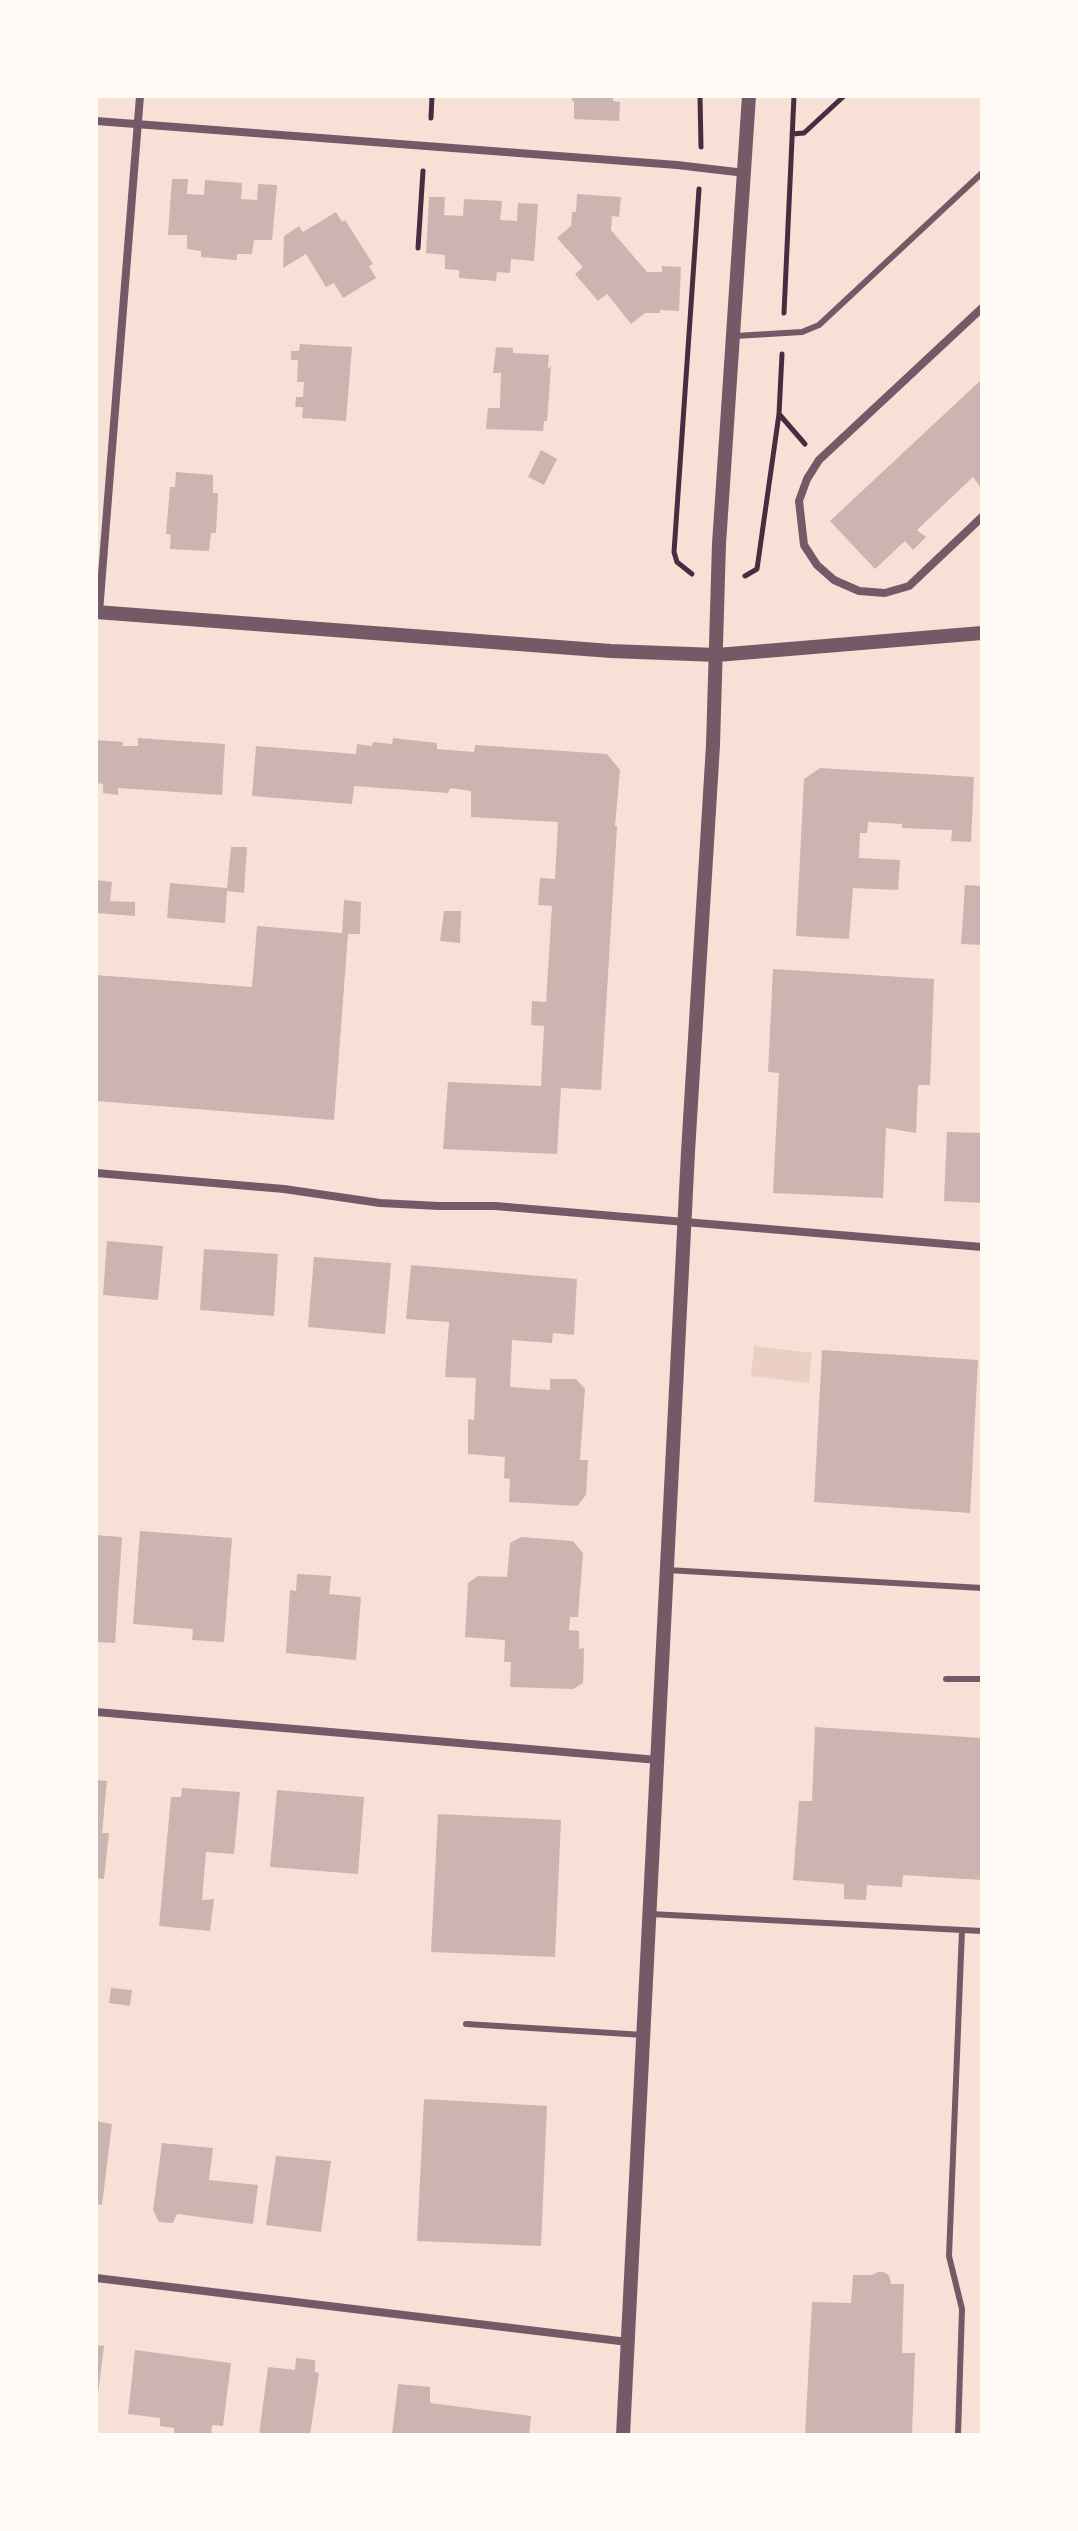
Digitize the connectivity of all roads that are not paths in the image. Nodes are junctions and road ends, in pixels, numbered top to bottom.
1 (140, 96) edge
2 (749, 96) edge
3 (96, 121) edge
4 (137, 124) junction
5 (745, 173) junction
6 (982, 173) edge
7 (982, 308) edge
8 (734, 336) junction
9 (982, 517) edge
10 (98, 612) edge
11 (982, 633) edge
12 (717, 655) junction
13 (96, 1173) edge
14 (684, 1221) junction
15 (982, 1247) edge
16 (667, 1570) junction
17 (982, 1588) edge
18 (946, 1679) dead end
19 (982, 1679) edge
20 (96, 1712) edge
21 (658, 1760) junction
22 (650, 1914) junction
23 (962, 1930) junction
24 (982, 1931) edge
25 (466, 2024) dead end
26 (644, 2035) junction
27 (96, 2278) edge
28 (628, 2342) junction
29 (623, 2435) edge
30 (958, 2435) edge

1 - 4 street
2 - 5 street
3 - 4 street
4 - 5 street
4 - 10 street
5 - 8 street
6 - 8 lane
7 - 9 street
8 - 12 street
10 - 12 street
11 - 12 street
12 - 14 street
13 - 14 street
14 - 15 street
14 - 16 street
16 - 17 lane
16 - 21 street
18 - 19 lane
20 - 21 street
21 - 22 street
22 - 23 lane
22 - 26 street
23 - 24 lane
23 - 30 lane
25 - 26 lane
26 - 28 street
27 - 28 street
28 - 29 street

